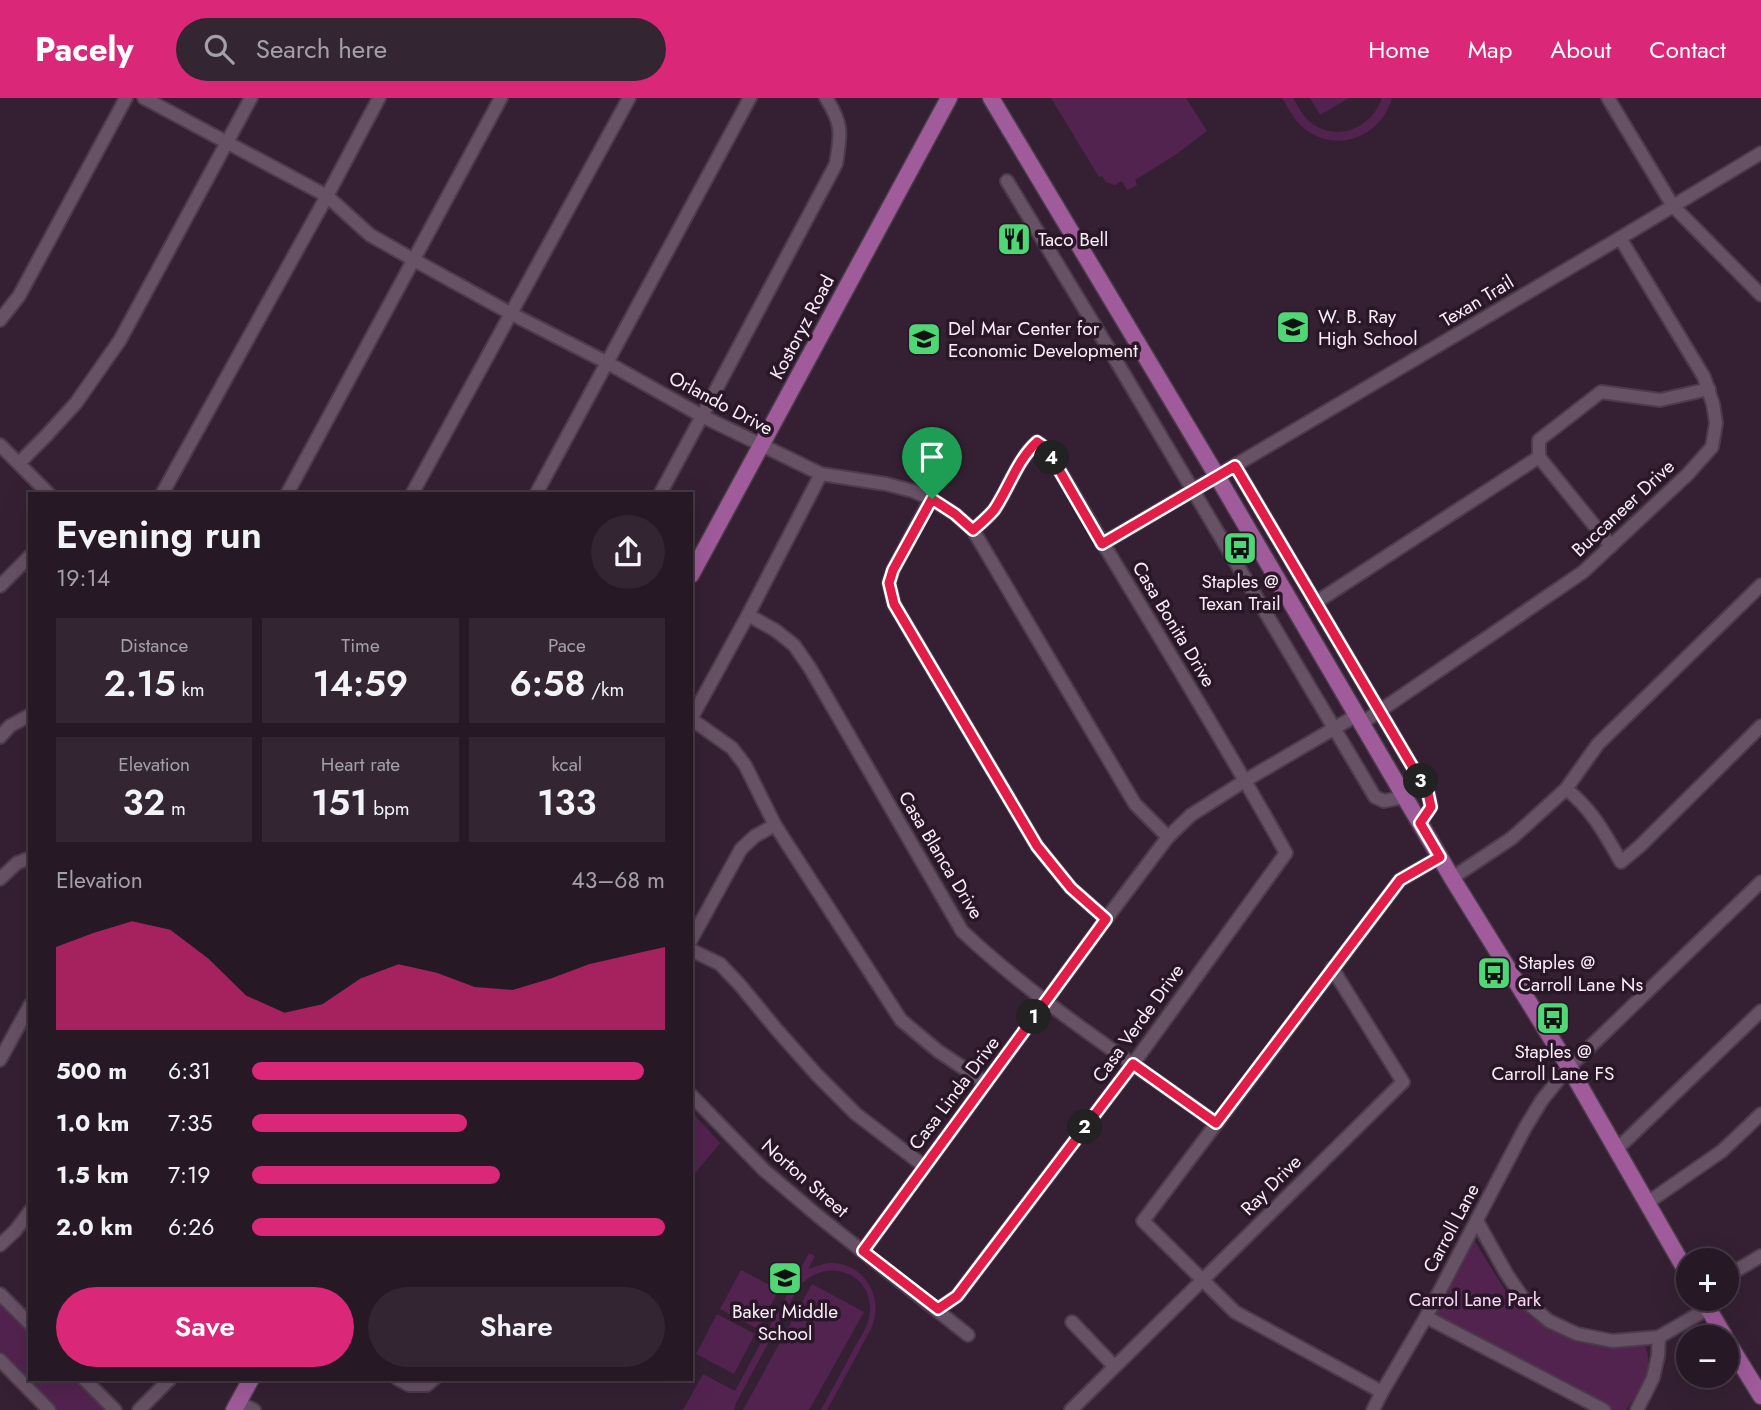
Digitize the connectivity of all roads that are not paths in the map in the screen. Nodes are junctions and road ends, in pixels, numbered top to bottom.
1 (126, 98) edge
2 (145, 98) edge
3 (251, 98) edge
4 (379, 98) edge
5 (501, 98) edge
6 (629, 98) edge
7 (750, 98) edge
8 (826, 98) edge
9 (949, 98) edge
10 (991, 98) edge
11 (1608, 98) edge
12 (227, 142) junction
13 (1761, 153) edge
14 (1007, 181) dead end
15 (327, 196) junction
16 (1673, 206) junction
17 (1620, 238) junction
18 (414, 260) junction
19 (1761, 295) edge
20 (510, 313) junction
21 (0, 320) edge
22 (606, 362) junction
23 (1709, 389) junction
24 (702, 416) junction
25 (0, 444) edge
26 (762, 446) junction
27 (1539, 457) junction
28 (19, 463) junction
29 (1235, 466) junction
30 (821, 474) junction
31 (1217, 477) junction
32 (1193, 491) junction
33 (47, 492) edge
34 (163, 492) edge
35 (288, 492) edge
36 (413, 492) edge
37 (537, 492) edge
38 (661, 492) edge
39 (932, 499) junction
40 (973, 530) junction
41 (1102, 544) junction
42 (1611, 546) junction
43 (28, 558) edge
44 (693, 571) edge
45 (1761, 585) edge
46 (0, 586) edge
47 (1315, 603) junction
48 (748, 615) junction
49 (1379, 711) junction
50 (693, 715) edge
51 (28, 716) edge
52 (1359, 719) junction
53 (693, 720) edge
54 (1761, 726) edge
55 (1334, 729) junction
56 (0, 737) edge
57 (1245, 780) junction
58 (1566, 789) junction
59 (1405, 797) junction
60 (1420, 823) junction
61 (775, 825) junction
62 (1168, 837) junction
63 (1286, 853) joint
64 (1440, 857) junction
65 (28, 859) edge
66 (1452, 878) junction
67 (0, 879) edge
68 (1761, 882) edge
69 (1106, 919) junction
70 (693, 936) edge
71 (693, 951) edge
72 (1332, 968) junction
73 (1045, 1001) junction
74 (28, 1009) edge
75 (1761, 1011) edge
76 (0, 1060) edge
77 (1133, 1064) junction
78 (1569, 1067) junction
79 (986, 1083) junction
80 (693, 1097) edge
81 (1761, 1114) edge
82 (1216, 1123) junction
83 (1616, 1150) junction
84 (923, 1166) junction
85 (1647, 1203) junction
86 (28, 1214) edge
87 (1477, 1221) junction
88 (0, 1245) edge
89 (863, 1251) junction
90 (1676, 1253) edge
91 (1761, 1256) edge
92 (1739, 1269) edge
93 (1203, 1280) junction
94 (0, 1294) edge
95 (938, 1309) junction
96 (1694, 1311) edge
97 (1426, 1317) junction
98 (28, 1322) edge
99 (1072, 1322) dead end
100 (968, 1335) dead end
101 (1659, 1337) junction
102 (1739, 1359) edge
103 (0, 1360) edge
104 (1114, 1366) junction
105 (86, 1381) edge
106 (168, 1381) edge
107 (250, 1381) edge
108 (402, 1381) edge
109 (431, 1382) edge
110 (1382, 1392) junction
111 (1761, 1394) edge
112 (236, 1406) edge
113 (49, 1410) edge
114 (115, 1410) edge
115 (139, 1410) edge
116 (254, 1410) edge
117 (1071, 1410) edge
118 (1373, 1410) edge
119 (1604, 1410) edge
120 (1637, 1410) edge

1 - 21 street
2 - 12 street, Orlando Drive
3 - 12 street
4 - 15 street
5 - 18 street
6 - 20 street
7 - 22 street
8 - 24 street
9 - 26 main road, Kostoryz Road
10 - 31 main road
11 - 16 street
12 - 15 street, Orlando Drive
12 - 28 street
13 - 16 street, Texan Trail
14 - 32 street
15 - 18 street, Orlando Drive
15 - 34 street
16 - 17 street, Texan Trail
16 - 19 street
17 - 23 street, Buccaneer Drive
17 - 29 street, Texan Trail
18 - 20 street, Orlando Drive
18 - 35 street
20 - 22 street, Orlando Drive
20 - 36 street
22 - 24 street, Orlando Drive
22 - 37 street
23 - 27 street
23 - 42 street, Buccaneer Drive
24 - 26 street, Orlando Drive
24 - 38 street
25 - 28 street
26 - 30 street, Orlando Drive
26 - 44 main road, Kostoryz Road
27 - 42 street
27 - 47 street
28 - 33 street
29 - 31 street, Texan Trail
29 - 47 street
30 - 39 street, Orlando Drive
30 - 48 street
31 - 32 street, Texan Trail
31 - 52 main road
32 - 41 street, Texan Trail
32 - 55 street
39 - 40 street, Orlando Drive
39 - 69 street
40 - 41 street, Casa Bonita Drive
40 - 62 street, Orlando Drive
41 - 57 street, Casa Bonita Drive
42 - 49 street, Buccaneer Drive
43 - 46 street
45 - 58 street
47 - 49 street
48 - 50 street
48 - 73 street, Casa Blanca Drive
49 - 52 street, Buccaneer Drive
49 - 60 street
51 - 56 street
52 - 55 street, Casa Linda Drive
52 - 59 main road
53 - 61 street
54 - 58 street
55 - 57 street, Casa Linda Drive
55 - 59 street
57 - 62 street, Casa Linda Drive
57 - 63 street, Casa Bonita Drive
58 - 66 street
59 - 60 main road
60 - 64 main road
61 - 70 street
61 - 79 street
62 - 69 street, Casa Linda Drive
63 - 77 street, Casa Verde Drive
64 - 66 main road
64 - 72 street
65 - 67 street
66 - 78 main road
68 - 78 street, Carroll Lane
69 - 73 street, Casa Linda Drive
71 - 84 street
72 - 82 street
72 - 93 street, Ray Drive
73 - 77 street, Casa Blanca Drive
73 - 79 street, Casa Linda Drive
74 - 76 street
75 - 83 street
77 - 82 street, Casa Blanca Drive
77 - 95 street, Casa Verde Drive
78 - 83 main road
78 - 87 street, Carroll Lane
79 - 84 street, Casa Linda Drive
80 - 89 street, Norton Street
81 - 85 street
82 - 93 street
83 - 85 main road
84 - 89 street, Casa Linda Drive
85 - 90 main road
86 - 88 street
87 - 97 street, Carroll Lane
87 - 101 street
89 - 95 street, Norton Street
91 - 92 street
93 - 104 street, Ray Drive
93 - 110 street
94 - 98 street
95 - 100 street, Norton Street
96 - 101 street
97 - 110 street, Carroll Lane
97 - 119 street
99 - 104 street
101 - 120 street
102 - 111 main road
103 - 113 street
104 - 117 street, Ray Drive
105 - 114 street
106 - 115 street
107 - 112 main road
108 - 109 street
110 - 118 street, Carroll Lane
112 - 116 street

